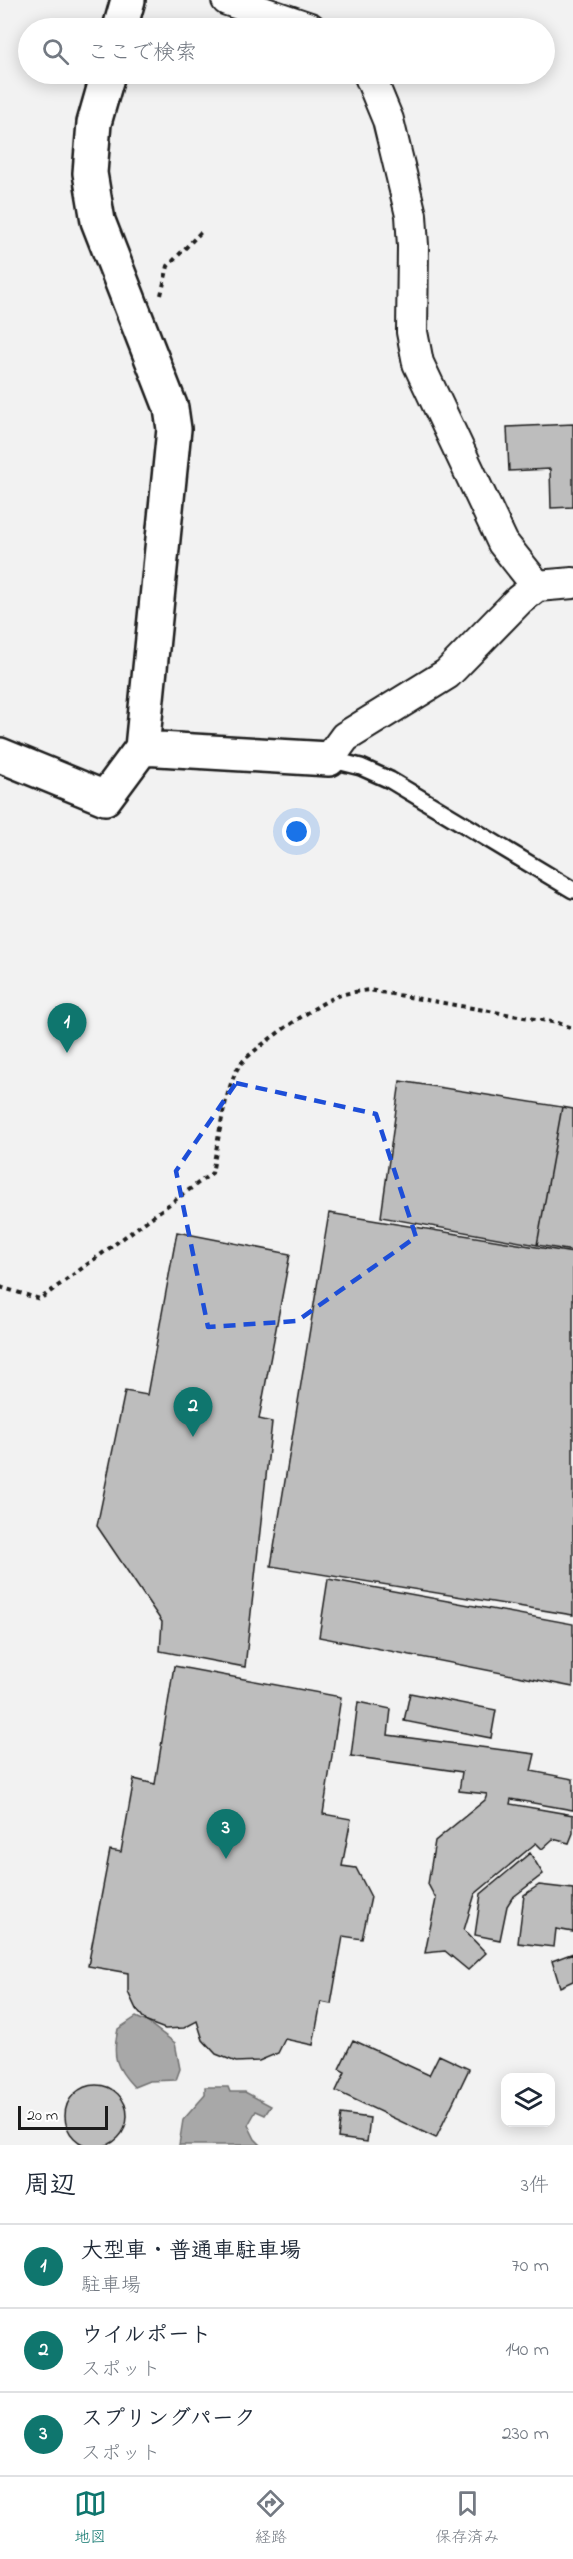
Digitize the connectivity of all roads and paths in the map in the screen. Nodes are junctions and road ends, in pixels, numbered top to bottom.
1 (128, 0) edge
2 (227, 0) edge
3 (123, 18) edge
4 (280, 18) edge
5 (105, 84) edge
6 (373, 84) edge
7 (201, 232) dead end
8 (159, 306) dead end
9 (573, 583) edge
10 (537, 586) junction
11 (142, 748) junction
12 (0, 754) edge
13 (329, 759) junction
14 (573, 890) edge
15 (573, 1028) edge
16 (0, 1287) edge

1 - 3 street
2 - 4 street
5 - 11 street
6 - 10 street
7 - 8 path
9 - 10 street
10 - 13 street
11 - 12 street
11 - 13 street
13 - 14 lane
15 - 16 path

